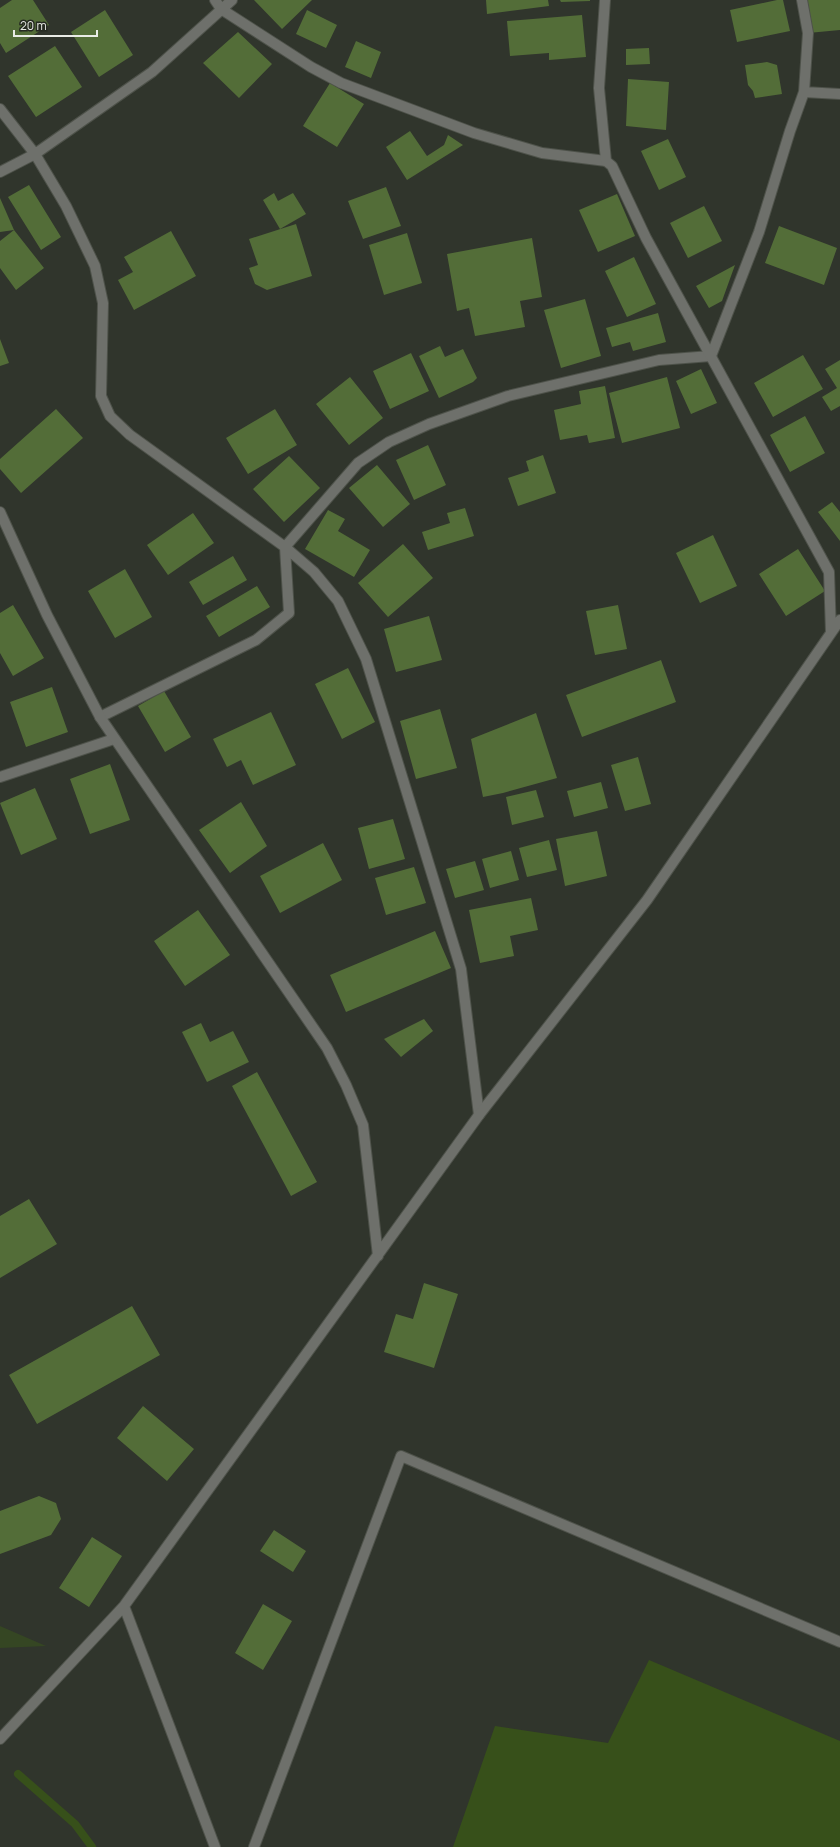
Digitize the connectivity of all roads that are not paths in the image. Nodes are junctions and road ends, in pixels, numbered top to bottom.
1 (215, 0) edge
2 (232, 0) edge
3 (605, 0) edge
4 (802, 0) edge
5 (221, 9) junction
6 (804, 92) junction
7 (840, 94) edge
8 (0, 109) edge
9 (35, 154) junction
10 (606, 161) junction
11 (0, 172) edge
12 (711, 356) junction
13 (0, 512) edge
14 (286, 547) junction
15 (840, 620) edge
16 (830, 633) junction
17 (100, 717) junction
18 (114, 739) junction
19 (0, 777) edge
20 (479, 1115) junction
21 (378, 1256) junction
22 (124, 1606) junction
23 (840, 1642) edge
24 (0, 1739) edge
25 (215, 1847) edge
26 (254, 1847) edge

1 - 5 street
2 - 5 street
3 - 10 street
4 - 6 street
5 - 9 street
5 - 10 street
6 - 7 street
6 - 12 street
8 - 9 street
9 - 11 street
9 - 14 street
10 - 12 street
12 - 14 street
12 - 16 street
13 - 17 street
14 - 17 street
14 - 20 street
15 - 16 street
16 - 20 street
17 - 18 street
18 - 19 street
18 - 21 street
20 - 21 street
21 - 22 street
22 - 24 street
22 - 25 street
23 - 26 street

